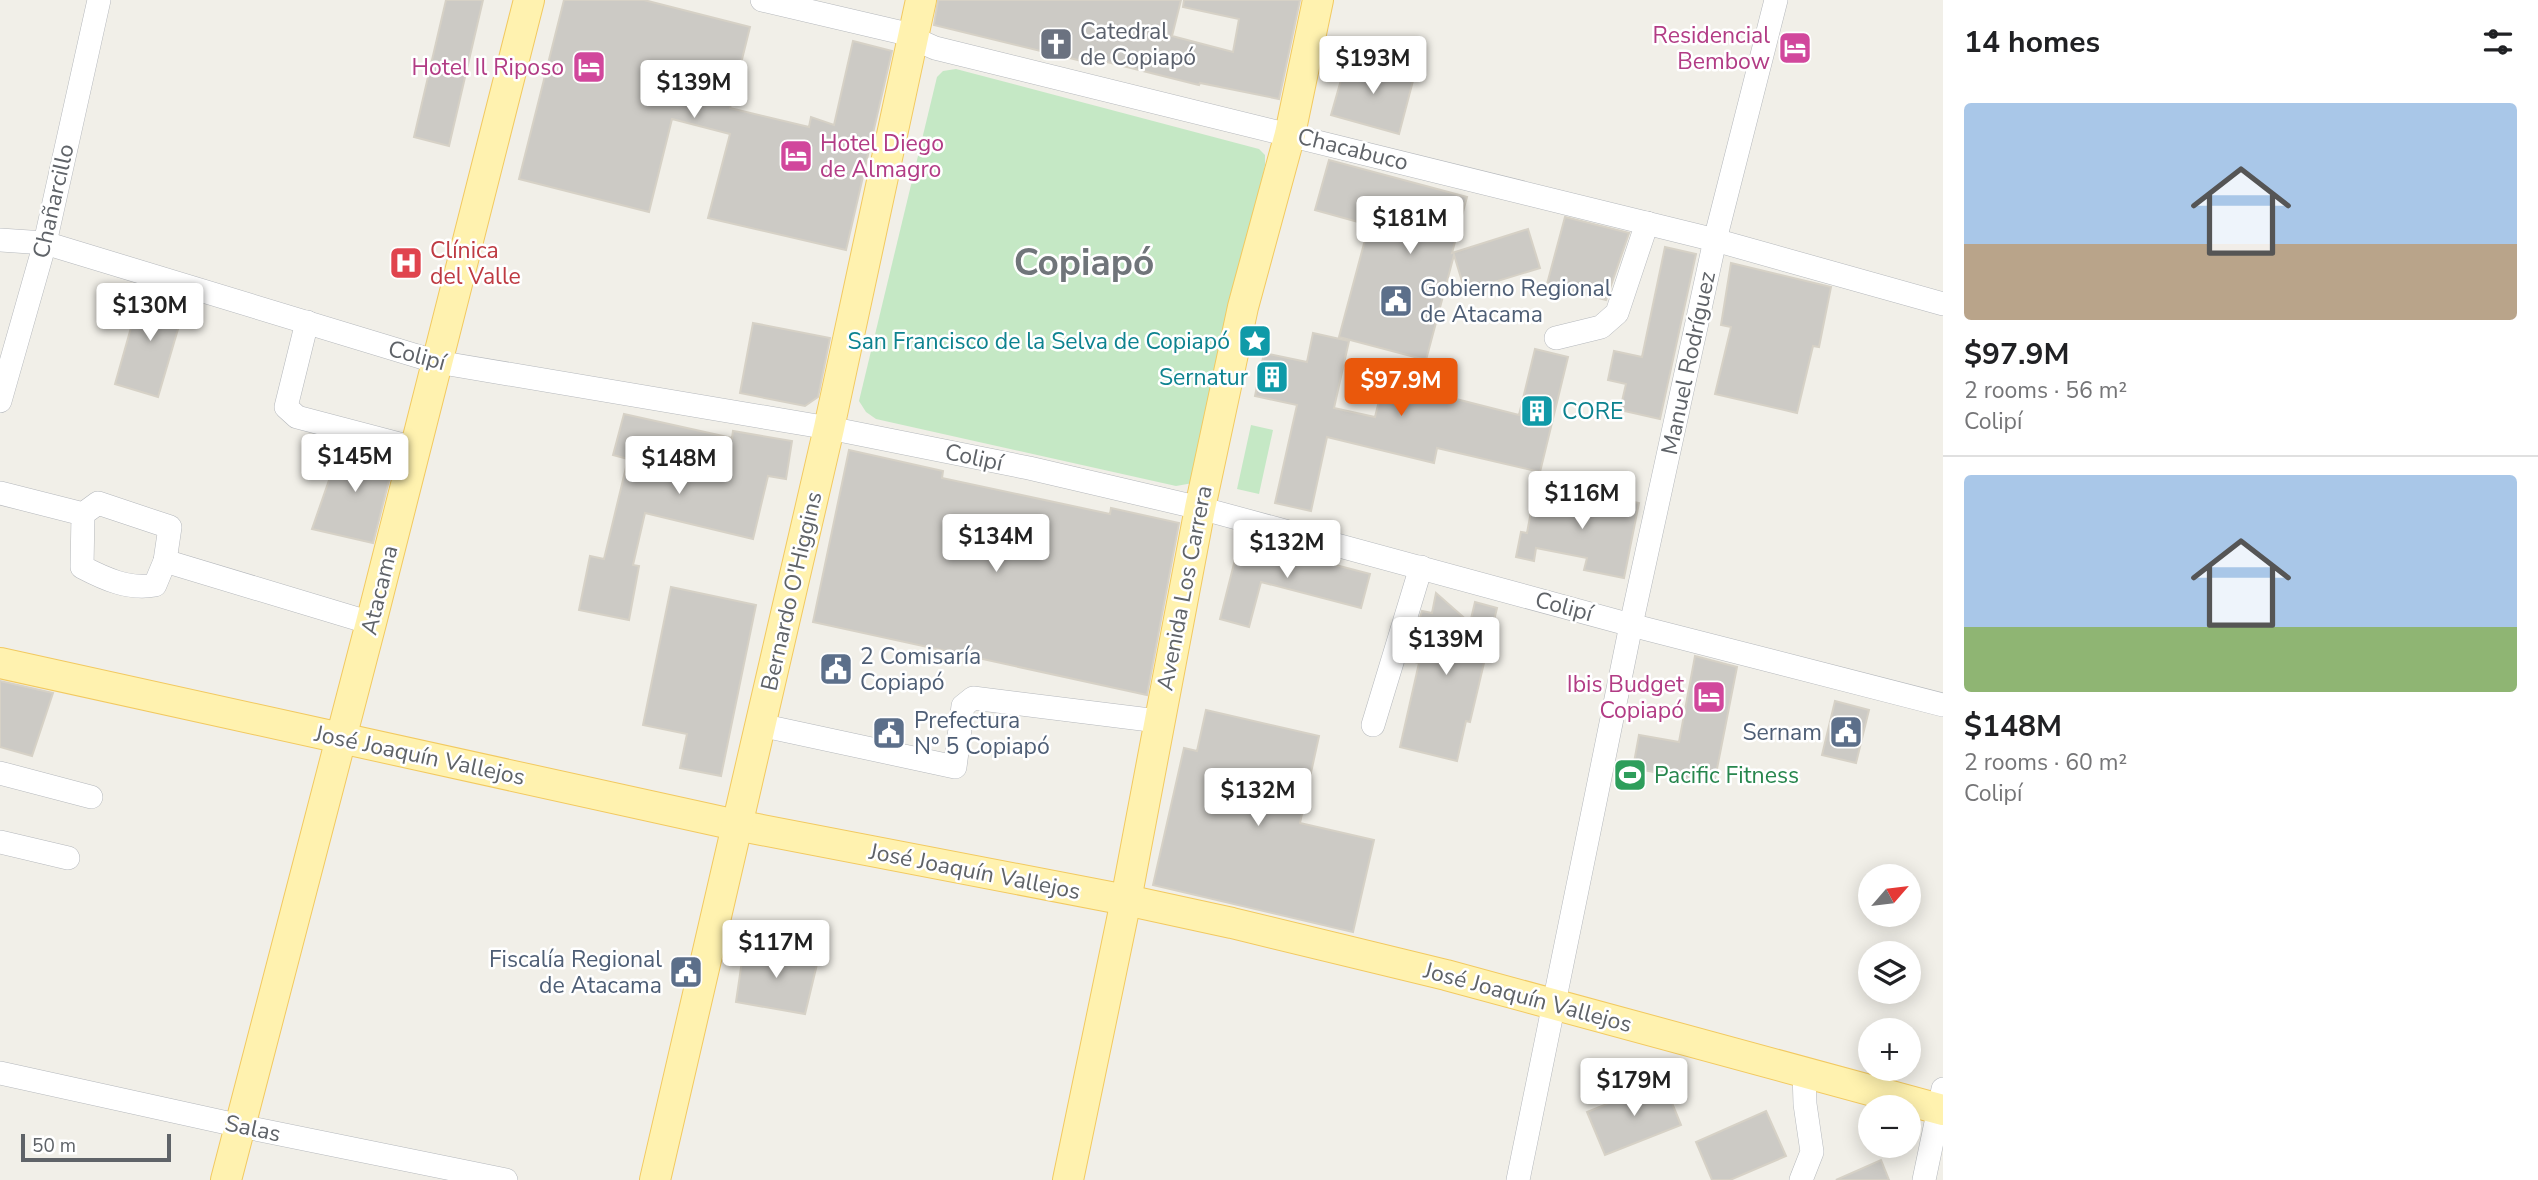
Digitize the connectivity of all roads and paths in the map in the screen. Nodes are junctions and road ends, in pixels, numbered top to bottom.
1 (99, 0) edge
2 (529, 0) edge
3 (762, 0) edge
4 (920, 0) edge
5 (1318, 0) edge
6 (1776, 0) edge
7 (912, 38) junction
8 (1290, 134) junction
9 (1647, 223) junction
10 (0, 240) edge
11 (1715, 240) junction
12 (45, 243) junction
13 (1943, 304) edge
14 (307, 322) junction
15 (1556, 338) dead end
16 (437, 362) junction
17 (0, 401) edge
18 (829, 428) junction
19 (415, 448) junction
20 (0, 493) edge
21 (1200, 508) junction
22 (83, 514) junction
23 (164, 561) junction
24 (1422, 567) junction
25 (371, 623) junction
26 (1631, 625) junction
27 (0, 663) edge
28 (1943, 705) edge
29 (1158, 722) junction
30 (760, 725) junction
31 (1373, 725) dead end
32 (341, 738) junction
33 (0, 774) edge
34 (91, 797) dead end
35 (736, 825) junction
36 (0, 842) edge
37 (68, 858) dead end
38 (1126, 900) junction
39 (1555, 1004) junction
40 (1804, 1072) junction
41 (0, 1073) edge
42 (1942, 1103) edge
43 (241, 1126) junction
44 (226, 1180) edge
45 (506, 1180) edge
46 (655, 1180) edge
47 (1068, 1180) edge
48 (1518, 1180) edge
49 (1801, 1180) edge
50 (1924, 1180) edge

1 - 12 street, Chañarcillo
2 - 16 main road, Atacama
3 - 7 street, Chacabuco
4 - 7 main road, Bernardo O'Higgins
5 - 8 main road, Avenida Los Carrera
6 - 11 street, Manuel Rodríguez
7 - 8 street, Chacabuco
7 - 18 main road, Bernardo O'Higgins
8 - 9 street, Chacabuco
8 - 21 main road, Avenida Los Carrera
9 - 11 street, Chacabuco
9 - 15 street
10 - 12 street, Colipí
11 - 13 street, Chacabuco
11 - 26 street, Manuel Rodríguez
12 - 14 street, Colipí
12 - 17 street, Chañarcillo
14 - 16 street, Colipí
14 - 19 street
16 - 18 street, Colipí
16 - 19 main road, Atacama
18 - 21 street, Colipí
18 - 30 main road, Bernardo O'Higgins
19 - 25 main road, Atacama
20 - 22 street
21 - 24 street, Colipí
21 - 29 main road, Avenida Los Carrera
22 - 23 street
22 - 23 street
23 - 25 street
24 - 26 street, Colipí
24 - 31 street
25 - 32 main road, Atacama
26 - 28 street, Colipí
26 - 39 street, Manuel Rodríguez
27 - 32 main road, José Joaquín Vallejos
29 - 30 street
29 - 38 main road, Avenida Los Carrera
30 - 35 main road, Bernardo O'Higgins
32 - 35 main road, José Joaquín Vallejos
32 - 43 main road, Atacama
33 - 34 street
35 - 38 main road, José Joaquín Vallejos
35 - 46 main road, Bernardo O'Higgins
36 - 37 street
38 - 39 main road, José Joaquín Vallejos
38 - 47 main road, Avenida Los Carrera
39 - 40 main road, José Joaquín Vallejos
39 - 48 street, Manuel Rodríguez
40 - 42 main road, José Joaquín Vallejos
40 - 49 street
41 - 43 street, Salas
42 - 50 street
43 - 44 main road, Atacama
43 - 45 street, Salas

